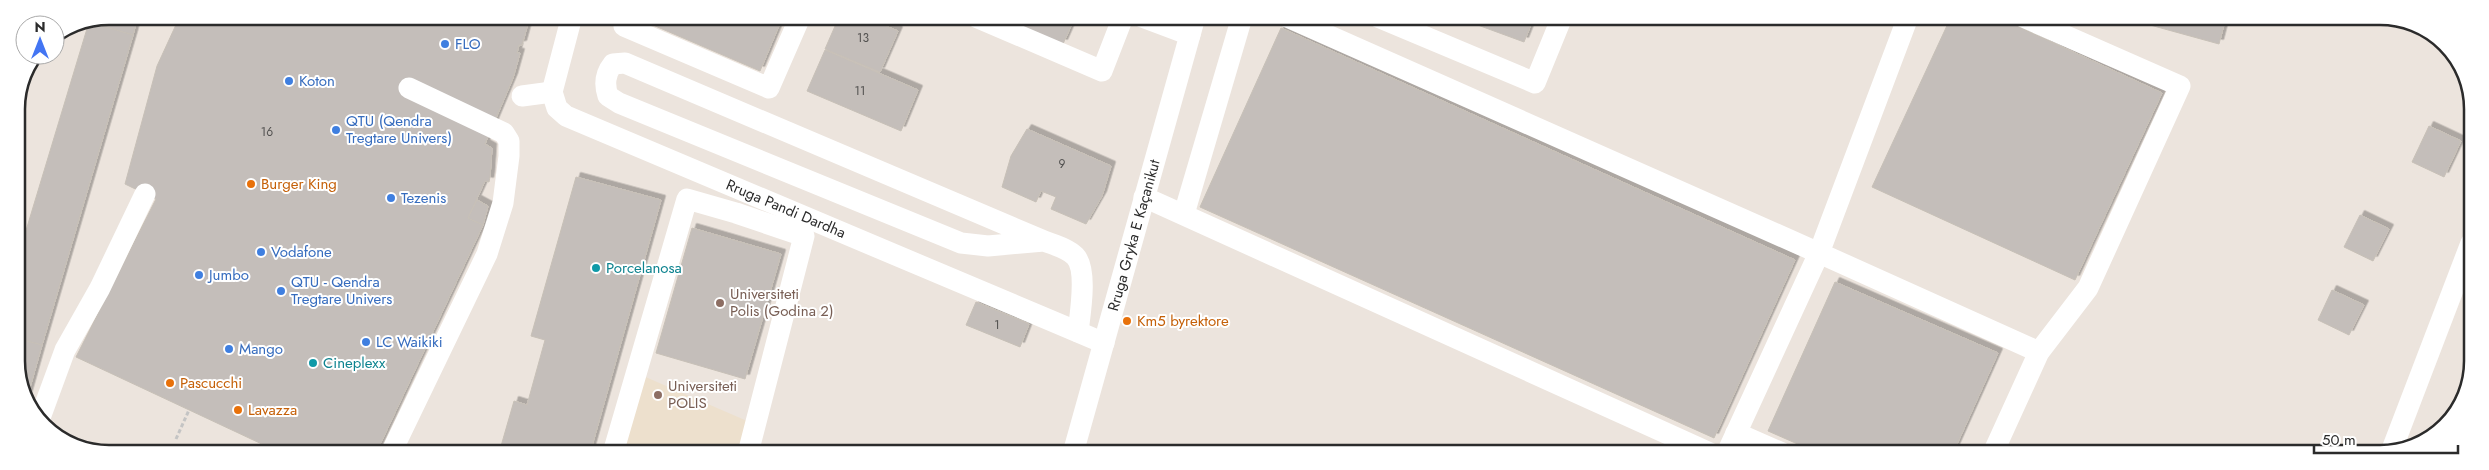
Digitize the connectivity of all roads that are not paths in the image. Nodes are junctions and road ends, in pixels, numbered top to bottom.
1 (570, 25) edge
2 (796, 25) edge
3 (995, 25) edge
4 (1120, 25) edge
5 (1240, 25) edge
6 (1304, 25) edge
7 (1397, 25) edge
8 (1559, 25) edge
9 (1905, 25) edge
10 (2041, 25) edge
11 (624, 26) dead end
12 (1192, 26) edge
13 (409, 88) dead end
14 (552, 92) junction
15 (522, 96) dead end
16 (145, 194) dead end
17 (1144, 197) junction
18 (1184, 214) junction
19 (1044, 240) junction
20 (1819, 253) junction
21 (2464, 263) edge
22 (1078, 332) junction
23 (1104, 343) junction
24 (2039, 352) junction
25 (42, 412) edge
26 (1736, 433) junction
27 (2394, 443) edge
28 (395, 445) edge
29 (615, 445) edge
30 (750, 445) edge
31 (1075, 445) edge
32 (1692, 445) edge
33 (1731, 445) edge
34 (1764, 445) edge
35 (1997, 445) edge

1 - 14 street
2 - 11 street
3 - 4 street
5 - 18 street
6 - 20 street
7 - 8 street
9 - 20 street
10 - 24 street
12 - 17 street, Rruga Gryka E Kaçanikut
13 - 28 street
14 - 15 street
14 - 22 street, Rruga Pandi Dardha
16 - 25 street
17 - 18 street
17 - 23 street, Rruga Gryka E Kaçanikut
18 - 32 street
19 - 19 street
19 - 22 street
20 - 24 street
20 - 26 street
21 - 27 street
22 - 23 street, Rruga Pandi Dardha
23 - 31 street, Rruga Gryka E Kaçanikut
24 - 35 street
26 - 33 street
26 - 34 street
29 - 30 street

